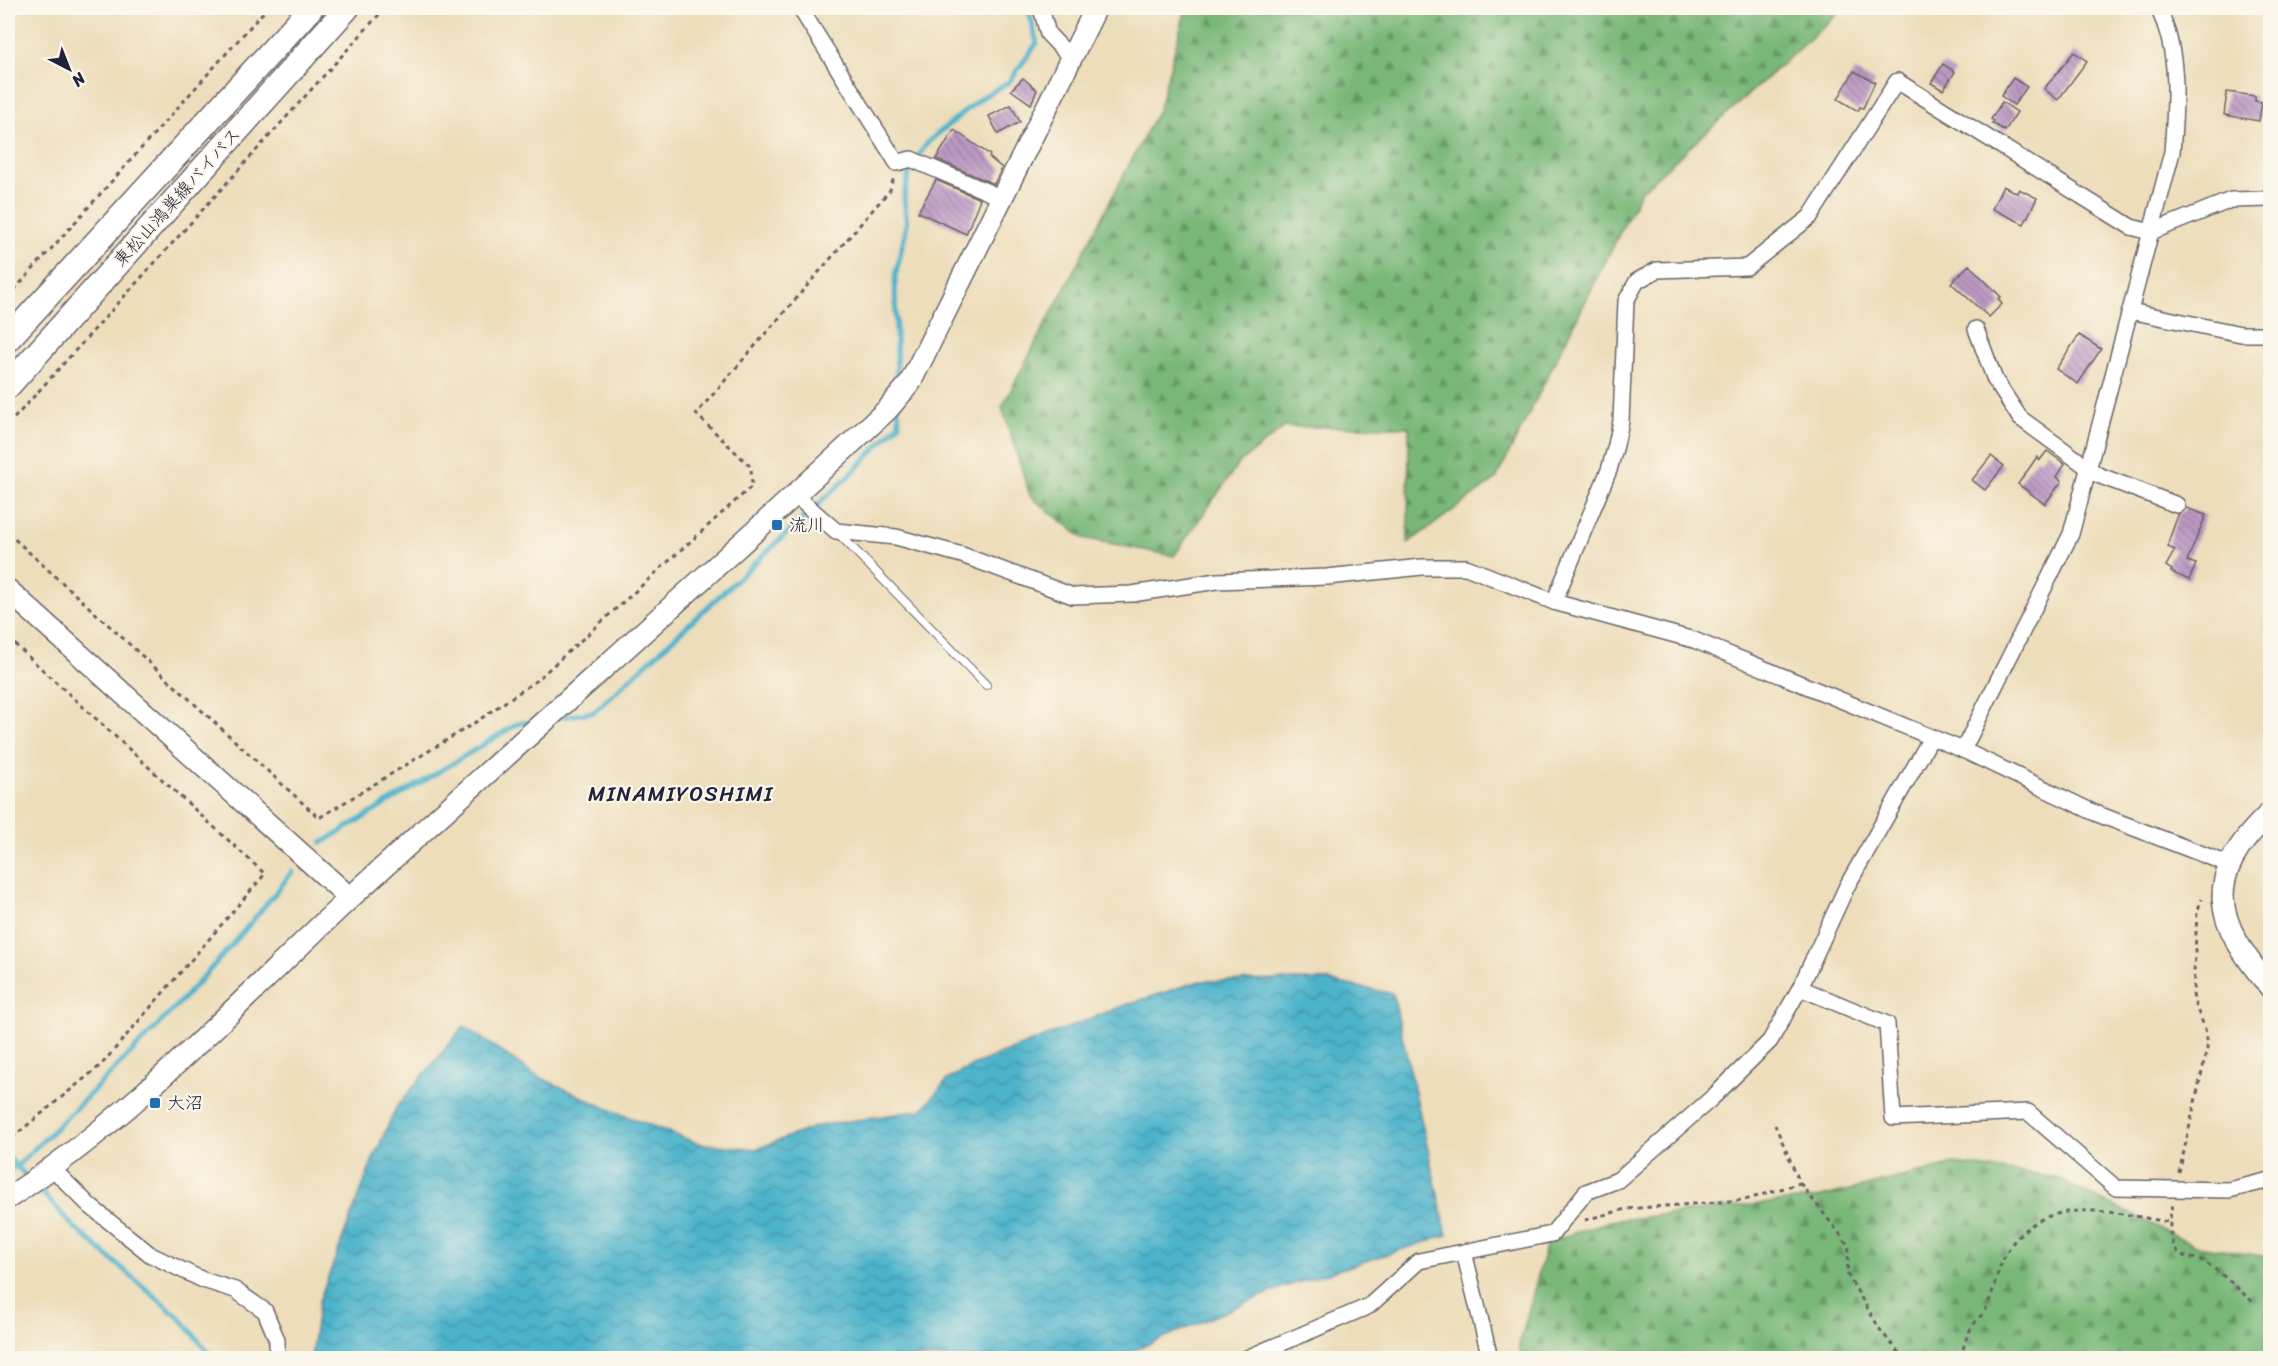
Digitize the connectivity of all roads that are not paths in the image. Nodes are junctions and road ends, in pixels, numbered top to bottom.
1 (311, 8) edge
2 (347, 8) edge
3 (800, 8) edge
4 (1041, 8) edge
5 (1096, 8) edge
6 (2158, 8) edge
7 (1071, 58) junction
8 (1002, 198) junction
9 (2271, 199) edge
10 (2151, 232) junction
11 (2130, 311) junction
12 (1976, 329) dead end
13 (2271, 334) edge
14 (8, 339) edge
15 (8, 386) edge
16 (2088, 468) junction
17 (796, 496) junction
18 (2176, 505) dead end
19 (836, 531) junction
20 (8, 590) edge
21 (1554, 602) junction
22 (986, 685) dead end
23 (1931, 738) junction
24 (1963, 750) junction
25 (2271, 813) edge
26 (2228, 864) junction
27 (350, 898) junction
28 (2271, 987) edge
29 (1800, 988) junction
30 (52, 1168) junction
31 (2271, 1180) edge
32 (8, 1198) edge
33 (1464, 1252) junction
34 (277, 1359) edge
35 (1247, 1359) edge
36 (1490, 1359) edge

1 - 14 main road, 東松山鴻巣線バイパス
2 - 15 main road, 東松山鴻巣線バイパス
3 - 8 street
4 - 7 street
5 - 7 street
6 - 10 street
7 - 8 street
8 - 17 street
9 - 10 street
10 - 11 street
10 - 21 street
11 - 13 street
11 - 16 street
12 - 16 street
16 - 18 street
16 - 24 street
17 - 19 street
17 - 27 street
19 - 21 street
19 - 22 lane
20 - 27 street
21 - 23 street
23 - 24 street
23 - 29 street
24 - 26 street
25 - 26 street
26 - 28 street
27 - 30 street
29 - 31 street
29 - 33 street
30 - 32 street
30 - 34 street
33 - 35 street
33 - 36 street

